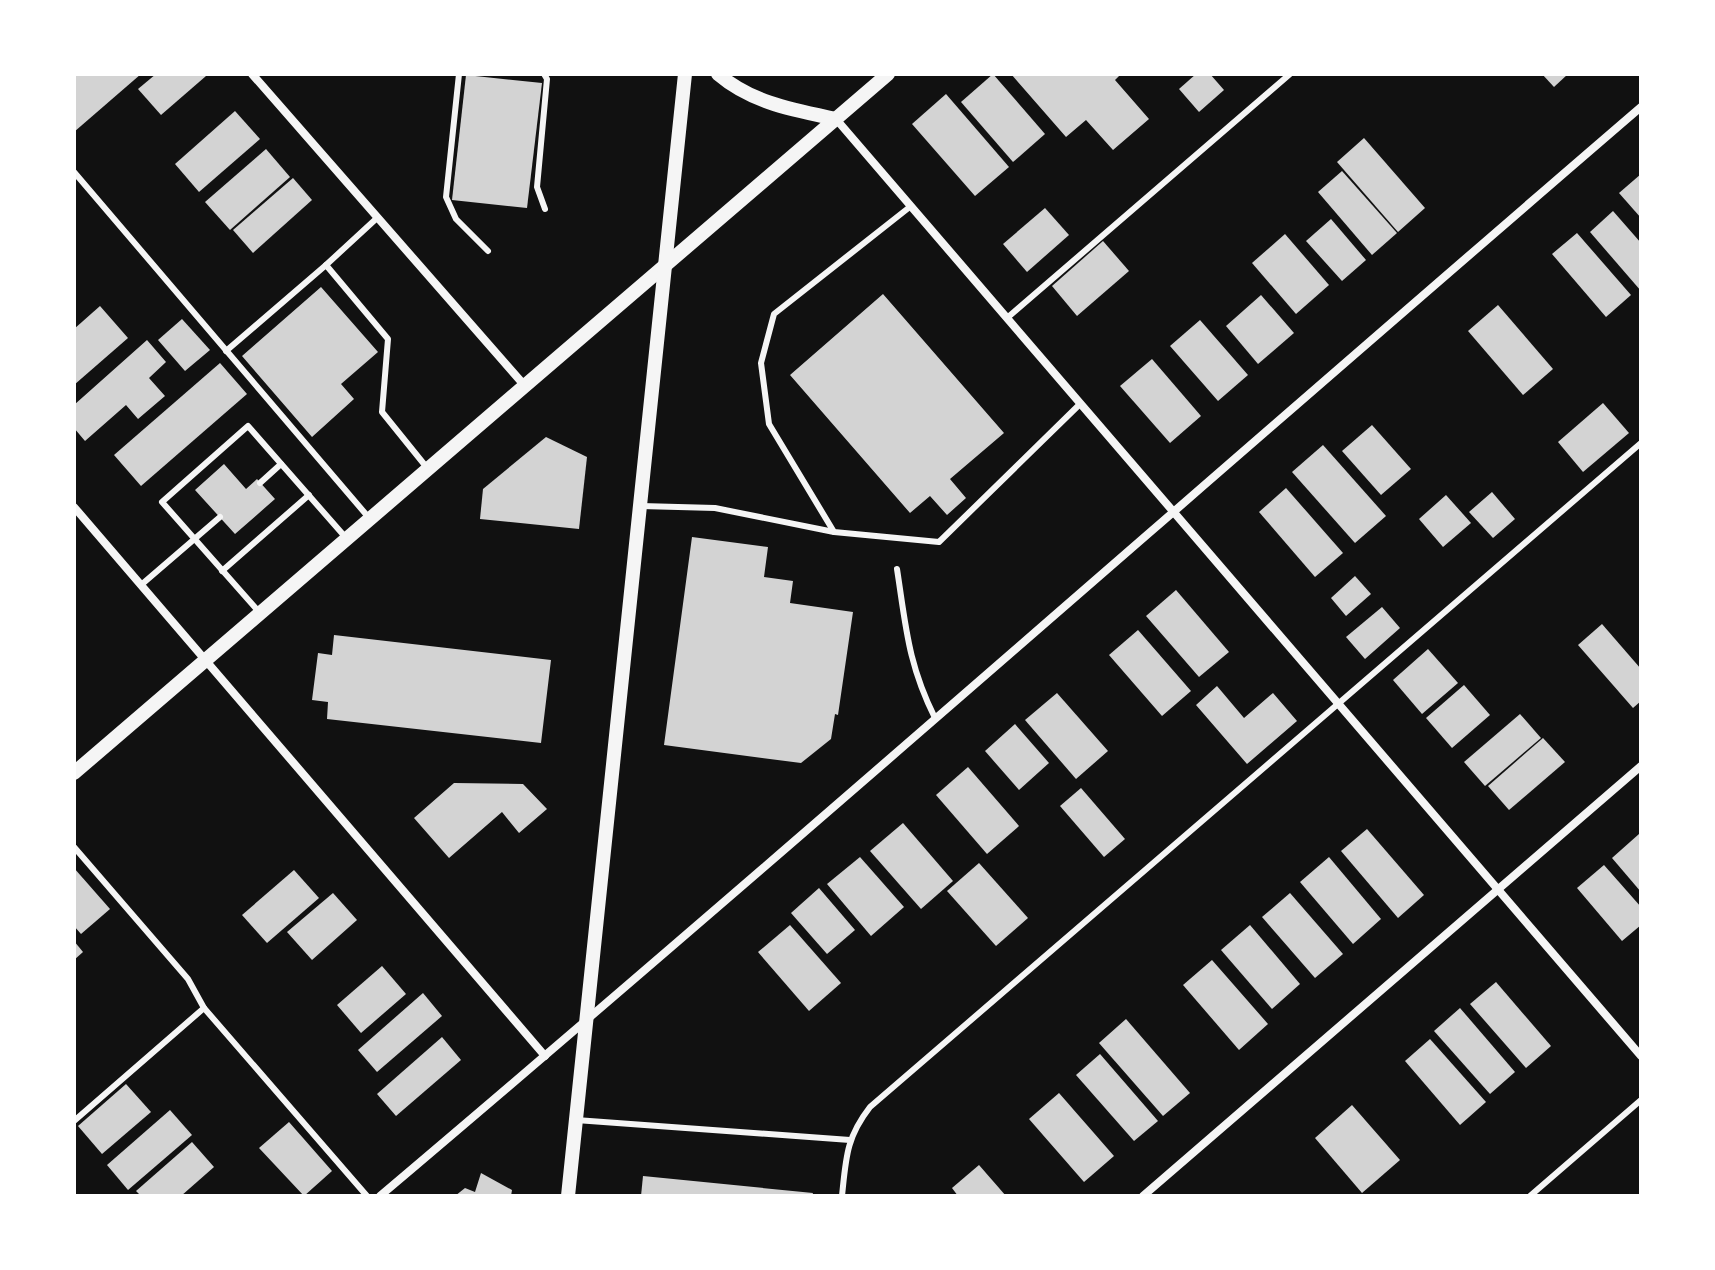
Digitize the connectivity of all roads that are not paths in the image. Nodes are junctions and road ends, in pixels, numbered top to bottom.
1 (252, 74) edge
2 (459, 74) edge
3 (544, 74) edge
4 (685, 74) edge
5 (718, 74) edge
6 (888, 74) edge
7 (1290, 74) edge
8 (1641, 107) edge
9 (836, 119) junction
10 (74, 172) edge
11 (911, 206) junction
12 (545, 209) dead end
13 (377, 218) junction
14 (488, 251) dead end
15 (326, 265) junction
16 (664, 265) junction
17 (1007, 318) junction
18 (226, 351) junction
19 (525, 386) junction
20 (1080, 404) junction
21 (1641, 443) edge
22 (281, 464) junction
23 (428, 469) junction
24 (260, 483) dead end
25 (309, 495) junction
26 (641, 506) junction
27 (74, 507) edge
28 (1172, 510) junction
29 (220, 517) dead end
30 (370, 519) junction
31 (834, 532) junction
32 (195, 539) junction
33 (347, 539) junction
34 (897, 569) dead end
35 (222, 571) junction
36 (141, 585) junction
37 (260, 613) junction
38 (205, 660) junction
39 (1338, 704) junction
40 (935, 718) junction
41 (1641, 766) edge
42 (74, 773) edge
43 (74, 847) edge
44 (1498, 890) junction
45 (204, 1008) junction
46 (587, 1021) junction
47 (545, 1056) junction
48 (1641, 1056) edge
49 (1641, 1100) edge
50 (576, 1120) junction
51 (74, 1121) edge
52 (850, 1140) junction
53 (367, 1196) edge
54 (380, 1196) edge
55 (568, 1196) edge
56 (842, 1196) edge
57 (1143, 1196) edge
58 (1530, 1196) edge

1 - 13 street
2 - 14 lane
3 - 12 lane
4 - 16 street
5 - 9 street
6 - 9 street
7 - 17 lane
8 - 28 street
9 - 11 street
9 - 16 street
10 - 18 lane
11 - 17 street
11 - 31 lane
13 - 15 lane
13 - 19 street
15 - 18 lane
15 - 23 lane
16 - 19 street
16 - 26 street
17 - 20 street
18 - 30 lane
19 - 23 street
20 - 28 street
20 - 31 lane
21 - 39 lane
22 - 24 lane
22 - 25 lane
22 - 32 lane
23 - 30 street
25 - 33 lane
25 - 35 lane
26 - 31 lane
26 - 46 street
27 - 36 street
28 - 39 street
28 - 40 street
29 - 32 lane
30 - 33 street
32 - 35 lane
32 - 36 lane
33 - 37 street
34 - 40 lane
35 - 37 lane
36 - 38 street
37 - 38 street
38 - 42 street
38 - 47 street
39 - 44 street
39 - 52 lane
40 - 46 street
41 - 44 street
43 - 45 lane
44 - 48 street
44 - 57 street
45 - 51 lane
45 - 53 lane
46 - 47 street
46 - 50 street
47 - 54 street
49 - 58 lane
50 - 52 lane
50 - 55 street
52 - 56 lane

